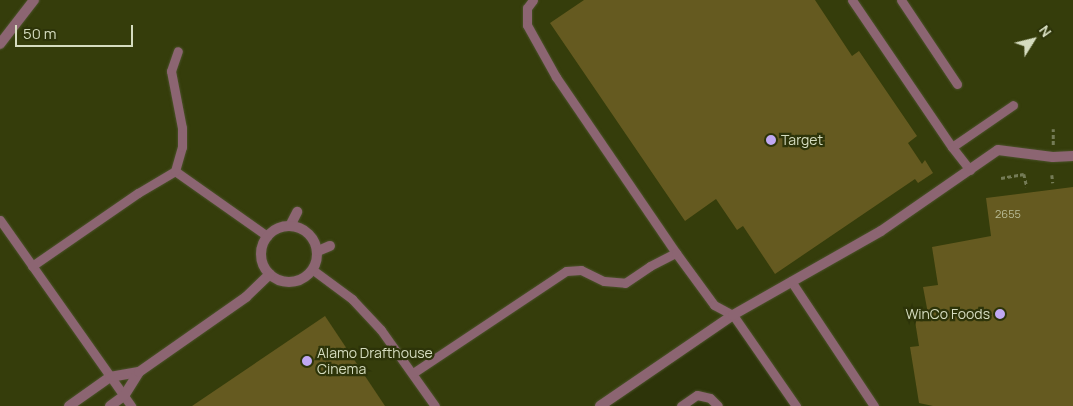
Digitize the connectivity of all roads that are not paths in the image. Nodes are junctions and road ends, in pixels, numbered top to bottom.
1 (34, 0) edge
2 (533, 0) edge
3 (852, 0) edge
4 (901, 0) edge
5 (0, 44) edge
6 (178, 51) dead end
7 (957, 84) dead end
8 (1013, 105) dead end
9 (952, 147) junction
10 (1073, 156) edge
11 (970, 170) junction
12 (175, 171) junction
13 (297, 212) dead end
14 (0, 220) edge
15 (290, 226) junction
16 (267, 236) junction
17 (330, 246) dead end
18 (318, 251) junction
19 (676, 253) junction
20 (32, 266) junction
21 (313, 270) junction
22 (270, 274) junction
23 (791, 282) junction
24 (733, 315) junction
25 (139, 372) junction
26 (413, 373) junction
27 (110, 377) junction
28 (124, 396) junction
29 (69, 406) edge
30 (110, 406) edge
31 (131, 406) edge
32 (435, 406) edge
33 (600, 406) edge
34 (681, 406) edge
35 (718, 406) edge
36 (796, 406) edge
37 (874, 406) edge

1 - 5 street
2 - 19 lane
3 - 9 lane
4 - 7 lane
6 - 12 lane
8 - 9 lane
9 - 11 lane
10 - 11 street
11 - 23 street
12 - 16 lane
12 - 20 lane
13 - 15 street
14 - 20 lane
15 - 16 street
15 - 18 street
16 - 22 street
17 - 18 street
18 - 21 street
19 - 24 lane
19 - 26 lane
20 - 27 lane
21 - 22 street
21 - 26 lane
22 - 25 street
23 - 24 street
23 - 37 lane
24 - 33 street
24 - 36 lane
25 - 27 street
25 - 28 street
26 - 32 lane
27 - 28 lane
27 - 29 street
28 - 30 street
28 - 31 lane
34 - 35 lane

